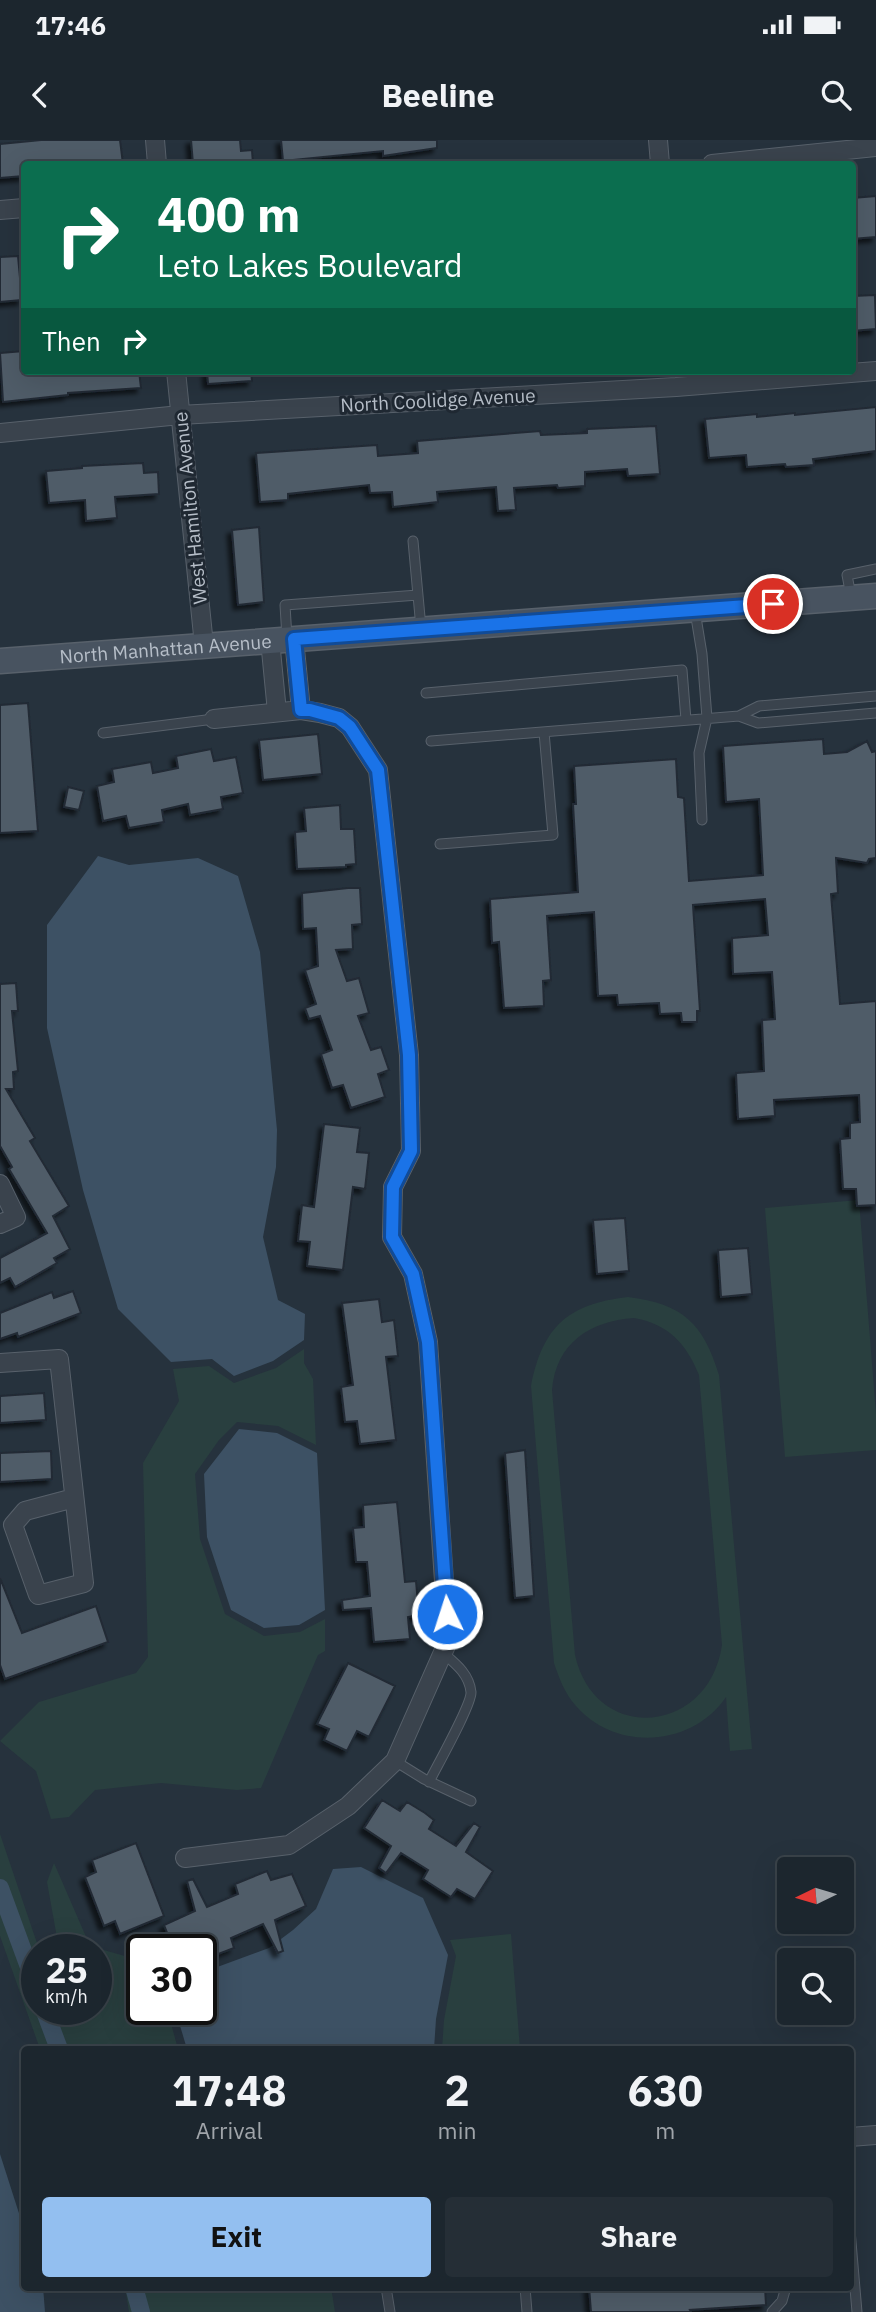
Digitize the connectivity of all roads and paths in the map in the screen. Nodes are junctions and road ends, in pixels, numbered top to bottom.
1 (155, 140) edge
2 (658, 140) edge
3 (876, 147) edge
4 (157, 161) edge
5 (660, 161) edge
6 (741, 161) edge
7 (21, 208) edge
8 (0, 210) edge
9 (876, 371) edge
10 (856, 372) edge
11 (176, 375) edge
12 (776, 375) edge
13 (675, 379) edge
14 (180, 415) junction
15 (0, 433) edge
16 (413, 541) dead end
17 (876, 569) edge
18 (418, 595) junction
19 (876, 596) edge
20 (851, 598) junction
21 (695, 609) junction
22 (421, 630) junction
23 (284, 639) junction
24 (204, 645) junction
25 (0, 661) edge
26 (426, 693) dead end
27 (876, 696) edge
28 (301, 710) junction
29 (277, 712) junction
30 (876, 713) edge
31 (739, 716) junction
32 (707, 718) junction
33 (214, 719) joint
34 (686, 720) junction
35 (544, 732) junction
36 (103, 733) dead end
37 (431, 741) dead end
38 (702, 820) dead end
39 (440, 844) dead end
40 (0, 1184) edge
41 (0, 1224) edge
42 (0, 1363) edge
43 (74, 1498) junction
44 (443, 1653) junction
45 (395, 1761) junction
46 (429, 1782) junction
47 (471, 1801) dead end
48 (185, 1858) dead end
49 (876, 2135) edge
50 (854, 2137) edge
51 (854, 2266) edge
52 (386, 2291) edge
53 (525, 2291) edge
54 (785, 2291) edge
55 (390, 2312) edge
56 (527, 2312) edge
57 (772, 2312) edge
58 (858, 2312) edge

1 - 4 street
2 - 5 street
3 - 6 street
7 - 8 street
9 - 10 street, North Coolidge Avenue
11 - 14 street, West Hamilton Avenue
12 - 13 street, North Coolidge Avenue
13 - 14 street, North Coolidge Avenue
14 - 15 street, North Coolidge Avenue
14 - 24 street, West Hamilton Avenue
16 - 18 lane
17 - 20 lane
18 - 22 lane
18 - 23 lane
19 - 20 street, North Manhattan Avenue
20 - 21 street, North Manhattan Avenue
21 - 22 street, North Manhattan Avenue
21 - 32 lane
22 - 23 street, North Manhattan Avenue
23 - 24 street, North Manhattan Avenue
23 - 28 street
23 - 29 street
24 - 25 street, North Manhattan Avenue
26 - 34 lane
27 - 31 lane
28 - 29 street
28 - 44 street
29 - 33 street
30 - 31 lane
31 - 32 lane
32 - 34 lane
32 - 38 lane
33 - 36 lane
34 - 35 lane
35 - 37 lane
35 - 39 lane
40 - 41 street
42 - 43 street
43 - 43 street
44 - 45 street
44 - 46 lane
45 - 46 lane
45 - 48 street
46 - 47 lane
49 - 50 street
51 - 58 lane
52 - 55 lane
53 - 56 lane
54 - 57 lane

